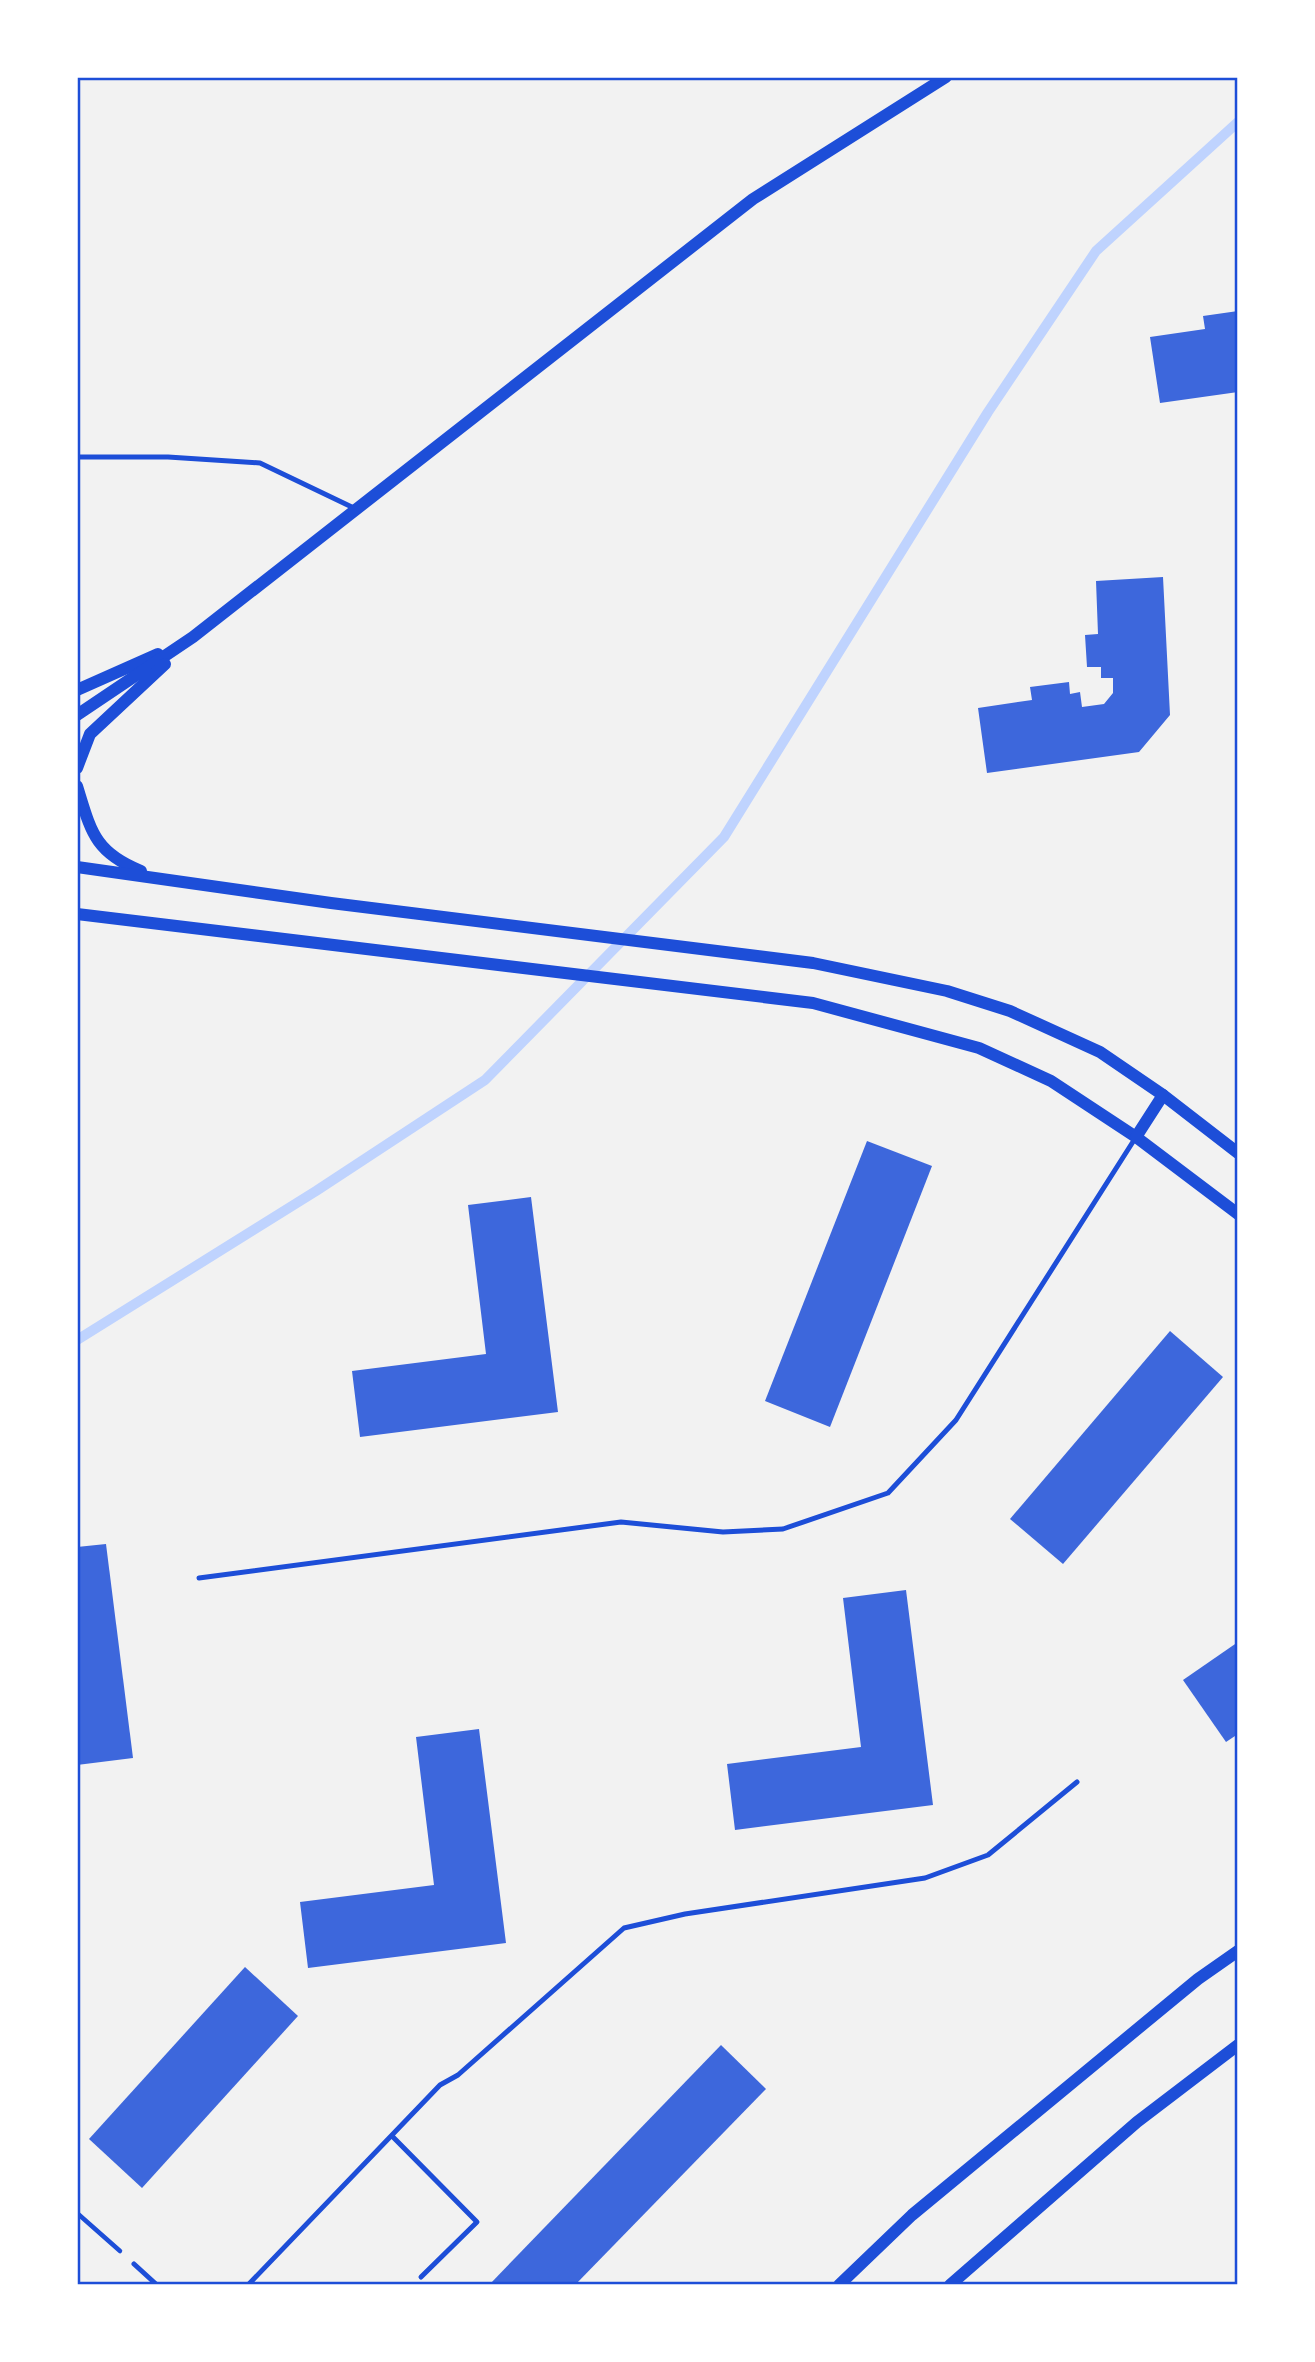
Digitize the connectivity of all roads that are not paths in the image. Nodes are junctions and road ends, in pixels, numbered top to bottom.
1 (946, 77) edge
2 (77, 457) edge
3 (356, 509) junction
4 (193, 638) junction
5 (77, 690) edge
6 (77, 715) edge
7 (77, 768) edge
8 (77, 786) edge
9 (77, 867) edge
10 (164, 880) junction
11 (77, 915) edge
12 (1163, 1095) junction
13 (1136, 1137) junction
14 (1238, 1153) edge
15 (1238, 1214) edge
16 (200, 1578) dead end
17 (1077, 1782) dead end
18 (1238, 1951) edge
19 (1238, 2045) edge
20 (392, 2136) junction
21 (134, 2264) road end
22 (421, 2277) dead end
23 (157, 2285) edge
24 (248, 2285) edge
25 (839, 2285) edge
26 (950, 2285) edge

1 - 3 street
2 - 3 lane
3 - 4 street
4 - 5 street
4 - 6 street
4 - 7 street
8 - 10 street
9 - 10 street
10 - 12 street
11 - 13 street
12 - 13 street
12 - 14 street
13 - 15 street
13 - 16 lane
17 - 20 lane
18 - 25 street
19 - 26 street
20 - 22 lane
20 - 24 lane
21 - 23 lane

